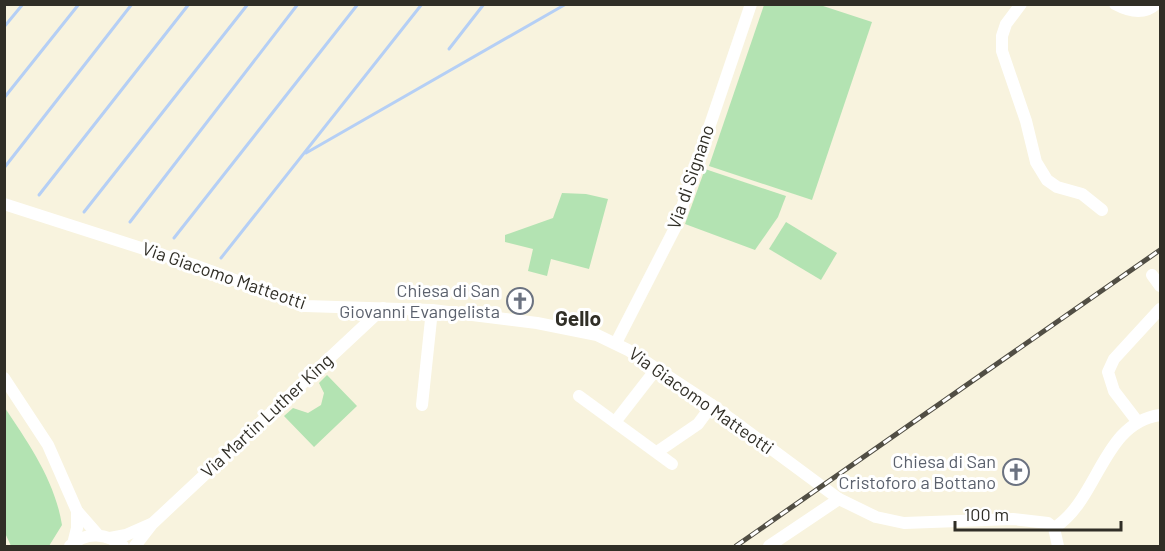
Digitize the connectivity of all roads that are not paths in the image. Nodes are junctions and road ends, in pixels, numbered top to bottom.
1 (751, 4) edge
2 (1021, 4) edge
3 (1115, 4) edge
4 (1156, 4) edge
5 (4, 204) edge
6 (1102, 210) dead end
7 (1152, 275) dead end
8 (1161, 286) edge
9 (383, 308) junction
10 (1161, 309) edge
11 (432, 310) junction
12 (616, 343) junction
13 (657, 368) junction
14 (4, 378) edge
15 (579, 396) dead end
16 (422, 405) dead end
17 (712, 405) junction
18 (1161, 414) edge
19 (1137, 421) junction
20 (615, 422) junction
21 (657, 452) junction
22 (672, 464) dead end
23 (839, 499) junction
24 (77, 511) junction
25 (152, 524) junction
26 (1054, 528) junction
27 (104, 537) junction
28 (72, 545) edge
29 (123, 546) edge
30 (135, 546) edge
31 (769, 546) edge
32 (1058, 546) edge

1 - 12 street, Via di Signano
2 - 6 street
3 - 4 street
5 - 9 street, Via Giacomo Matteotti
7 - 8 street
9 - 11 street, Via Giacomo Matteotti
9 - 25 street, Via Martin Luther King
10 - 19 street
11 - 12 street, Via Giacomo Matteotti
11 - 16 street
12 - 13 street, Via Giacomo Matteotti
13 - 17 street, Via Giacomo Matteotti
13 - 20 street
14 - 24 street
15 - 20 street
17 - 21 street
17 - 23 street, Via Giacomo Matteotti
18 - 19 street
19 - 26 street
20 - 21 street
21 - 22 street
23 - 26 street, Via Giacomo Matteotti
23 - 31 street
24 - 27 street
24 - 28 street
25 - 27 street
25 - 30 street
26 - 32 street
27 - 28 street
27 - 29 street

